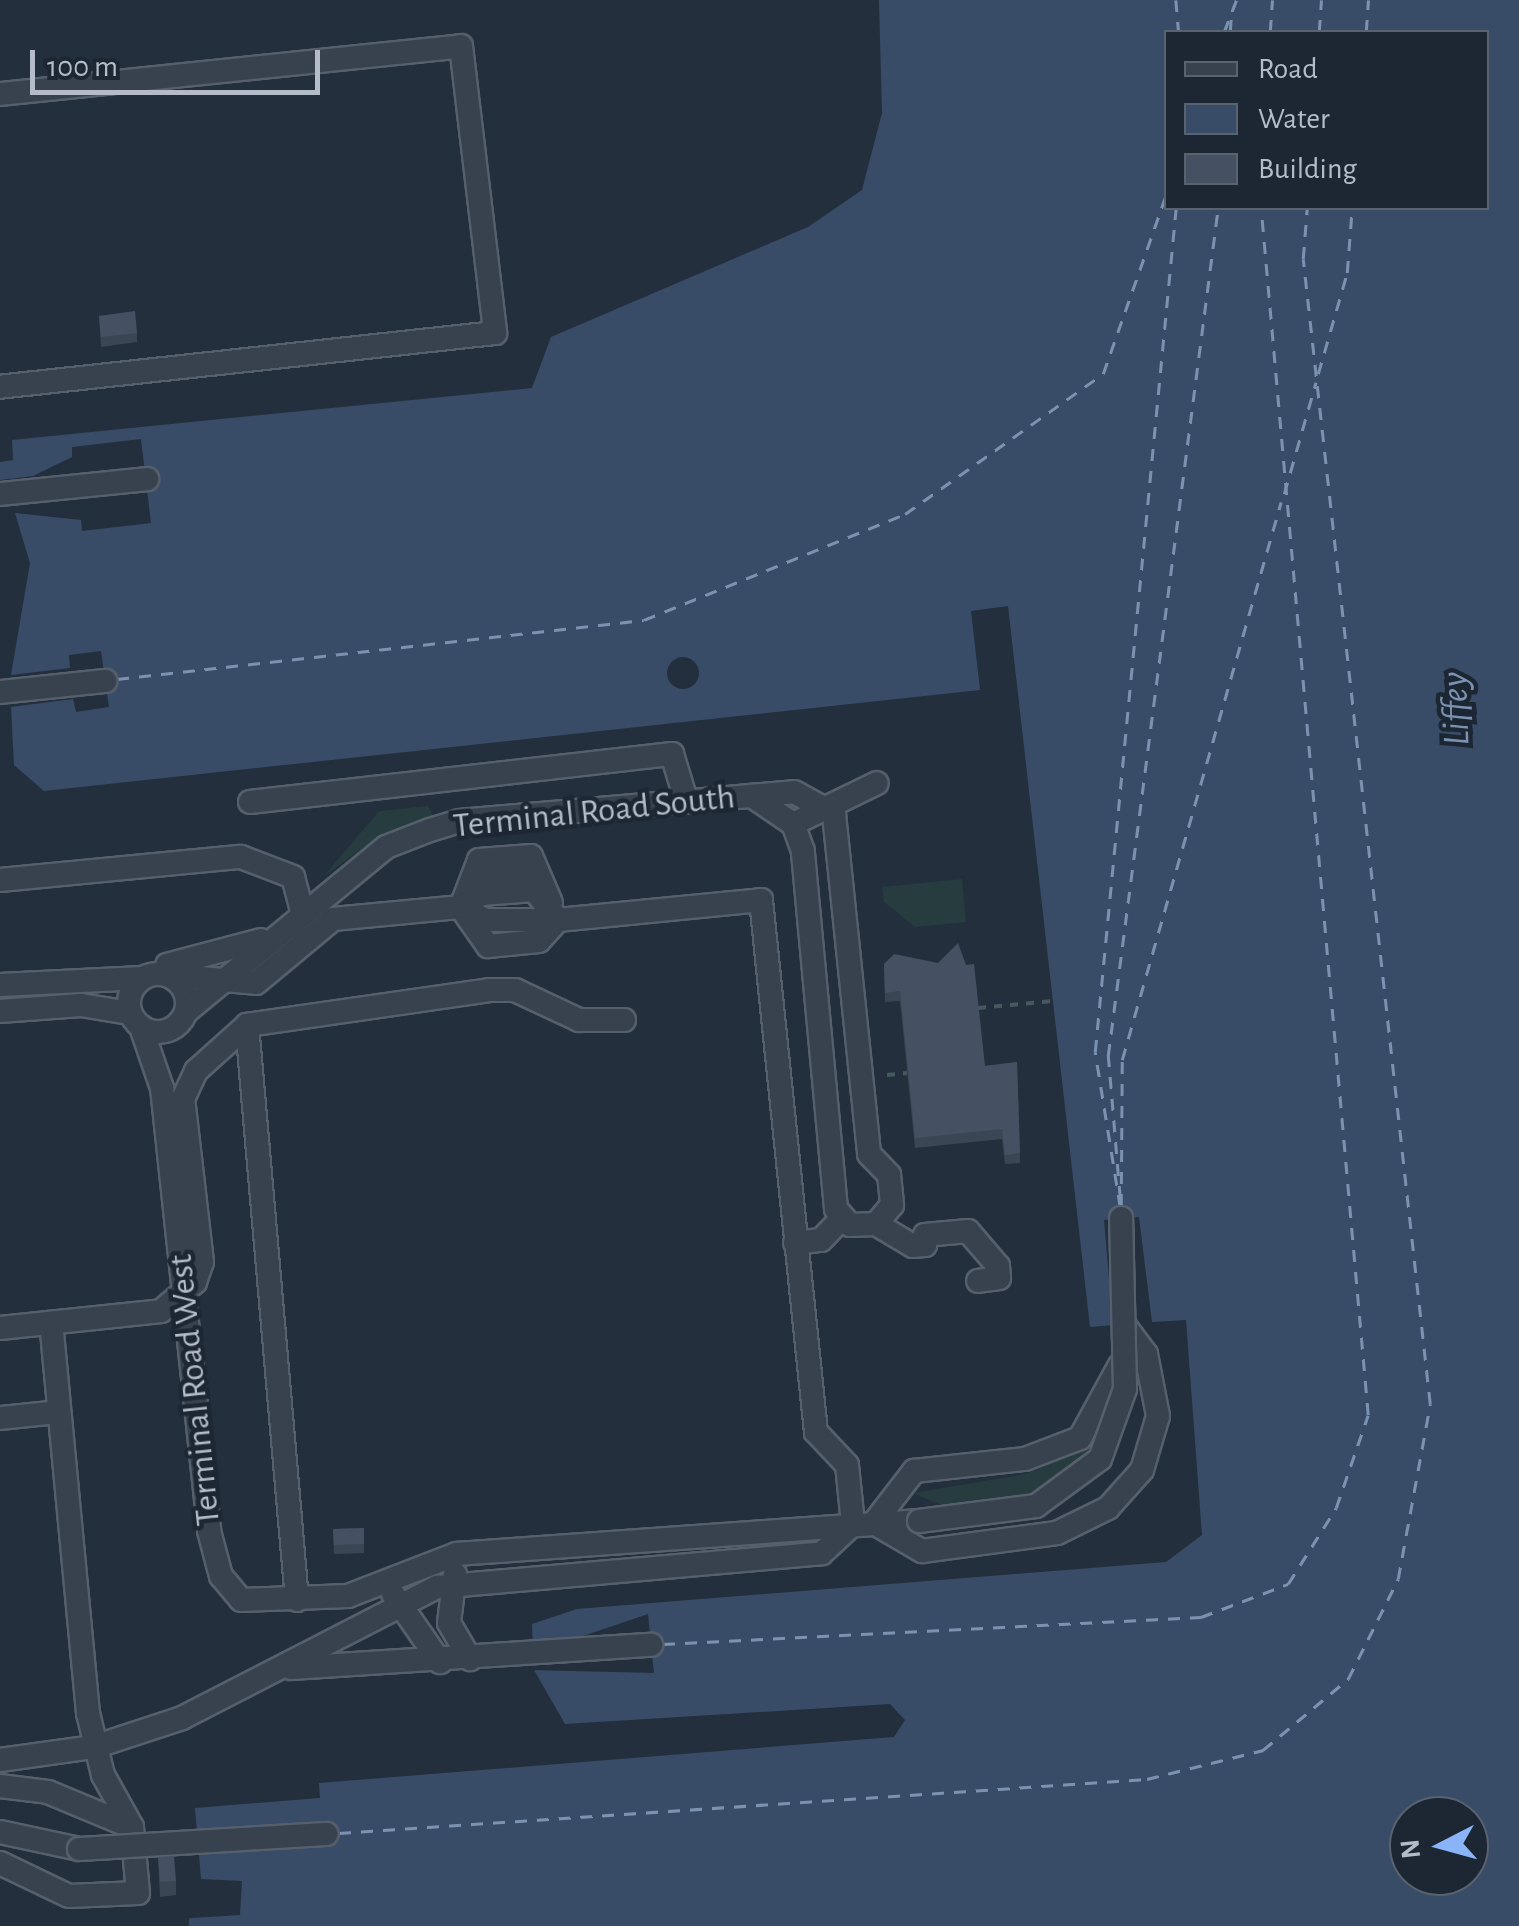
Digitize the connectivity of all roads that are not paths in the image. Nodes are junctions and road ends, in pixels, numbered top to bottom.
1 (0, 94) edge
2 (0, 387) edge
3 (147, 479) dead end
4 (0, 494) edge
5 (105, 681) dead end
6 (2, 692) edge
7 (877, 783) dead end
8 (752, 796) junction
9 (686, 800) junction
10 (250, 802) dead end
11 (828, 810) junction
12 (792, 824) junction
13 (532, 873) junction
14 (0, 880) edge
15 (461, 906) junction
16 (547, 918) junction
17 (295, 921) junction
18 (154, 976) junction
19 (220, 982) junction
20 (0, 985) edge
21 (853, 1002) junction
22 (817, 1005) junction
23 (0, 1011) edge
24 (187, 1011) junction
25 (136, 1020) junction
26 (624, 1020) dead end
27 (246, 1025) junction
28 (840, 1220) junction
29 (876, 1224) junction
30 (795, 1243) junction
31 (978, 1280) dead end
32 (186, 1294) junction
33 (51, 1323) junction
34 (1126, 1326) junction
35 (0, 1328) edge
36 (60, 1412) junction
37 (0, 1418) edge
38 (864, 1523) junction
39 (457, 1554) junction
40 (385, 1577) junction
41 (454, 1584) junction
42 (296, 1600) junction
43 (397, 1604) junction
44 (651, 1645) dead end
45 (470, 1659) junction
46 (440, 1662) junction
47 (291, 1668) junction
48 (94, 1746) junction
49 (0, 1760) edge
50 (0, 1786) edge
51 (132, 1827) junction
52 (0, 1832) edge
53 (327, 1834) dead end
54 (0, 1863) edge

1 - 2 street
3 - 4 street
5 - 6 street
7 - 11 street
8 - 9 street, Terminal Road South
8 - 11 street, Terminal Road South
8 - 12 street, Terminal Road South
9 - 10 street
9 - 17 street, Terminal Road South
11 - 12 street
11 - 21 street
12 - 22 street
13 - 15 street
13 - 15 street
13 - 16 street
13 - 16 street
14 - 17 street
15 - 16 street
15 - 16 street
15 - 19 street
16 - 30 street
17 - 18 street, Terminal Road South
17 - 19 street, Terminal Road South
18 - 19 street
18 - 20 street, Terminal Road South
18 - 24 street
18 - 25 street
19 - 24 street, Terminal Road South
21 - 22 street
21 - 29 street
22 - 28 street
23 - 25 street
24 - 25 street, Terminal Road South
25 - 32 street, Terminal Road West
26 - 27 street
27 - 32 street
27 - 42 street
28 - 29 street
28 - 30 street
29 - 31 street
30 - 38 street
32 - 33 street
32 - 42 street, Terminal Road West
33 - 35 street
33 - 36 street
34 - 38 street
34 - 38 street
34 - 38 street, Terminal Road West, bridge
36 - 37 street
36 - 48 street
38 - 39 street, Terminal Road West
38 - 41 street
39 - 40 street, Terminal Road West
39 - 41 street
40 - 42 street, Terminal Road West
40 - 43 street
41 - 43 street
41 - 45 street
43 - 46 street
43 - 47 street
44 - 45 street
45 - 46 street
46 - 47 street
47 - 48 street
48 - 49 street
48 - 51 street
50 - 51 street
51 - 54 street
52 - 53 street, bridge

